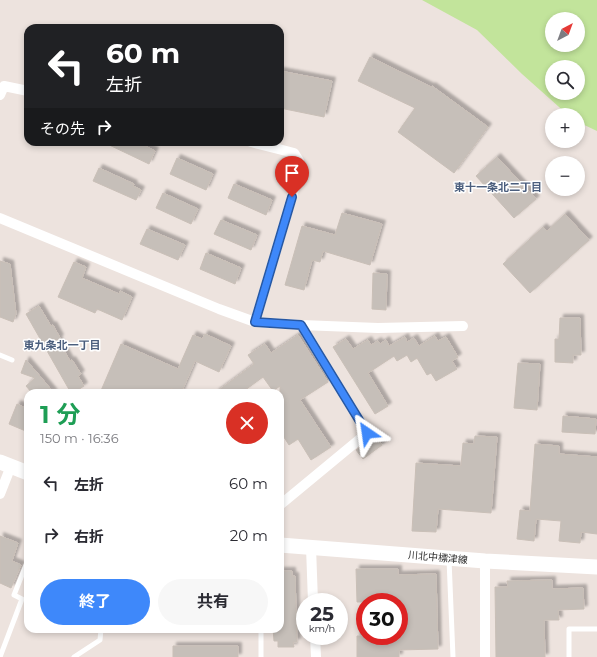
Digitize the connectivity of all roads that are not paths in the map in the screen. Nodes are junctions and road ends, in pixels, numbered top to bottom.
1 (24, 90) edge
2 (0, 95) edge
3 (267, 146) edge
4 (0, 218) edge
5 (255, 322) junction
6 (301, 325) junction
7 (463, 326) dead end
8 (0, 355) edge
9 (12, 360) dead end
10 (5, 464) edge
11 (24, 471) edge
12 (0, 494) edge
13 (284, 502) edge
14 (284, 545) edge
15 (311, 547) junction
16 (449, 558) junction
17 (485, 561) junction
18 (597, 567) edge
19 (24, 570) edge
20 (314, 593) edge
21 (597, 629) edge
22 (101, 633) edge
23 (261, 633) edge
24 (315, 645) edge
25 (0, 657) edge
26 (74, 657) edge
27 (261, 657) edge
28 (312, 657) edge
29 (316, 657) edge
30 (453, 657) edge
31 (485, 657) edge
32 (569, 657) edge

1 - 2 street
3 - 5 street
4 - 5 street
5 - 6 street
6 - 7 street
6 - 13 street
8 - 9 lane
10 - 11 main road
10 - 12 street
14 - 15 main road, 川北中標津線
15 - 16 main road, 川北中標津線
15 - 20 street
16 - 17 main road, 川北中標津線
16 - 30 lane
17 - 18 main road, 川北中標津線
17 - 31 street
19 - 25 lane
21 - 32 lane
22 - 26 lane
23 - 27 lane
24 - 29 street
28 - 29 lane

